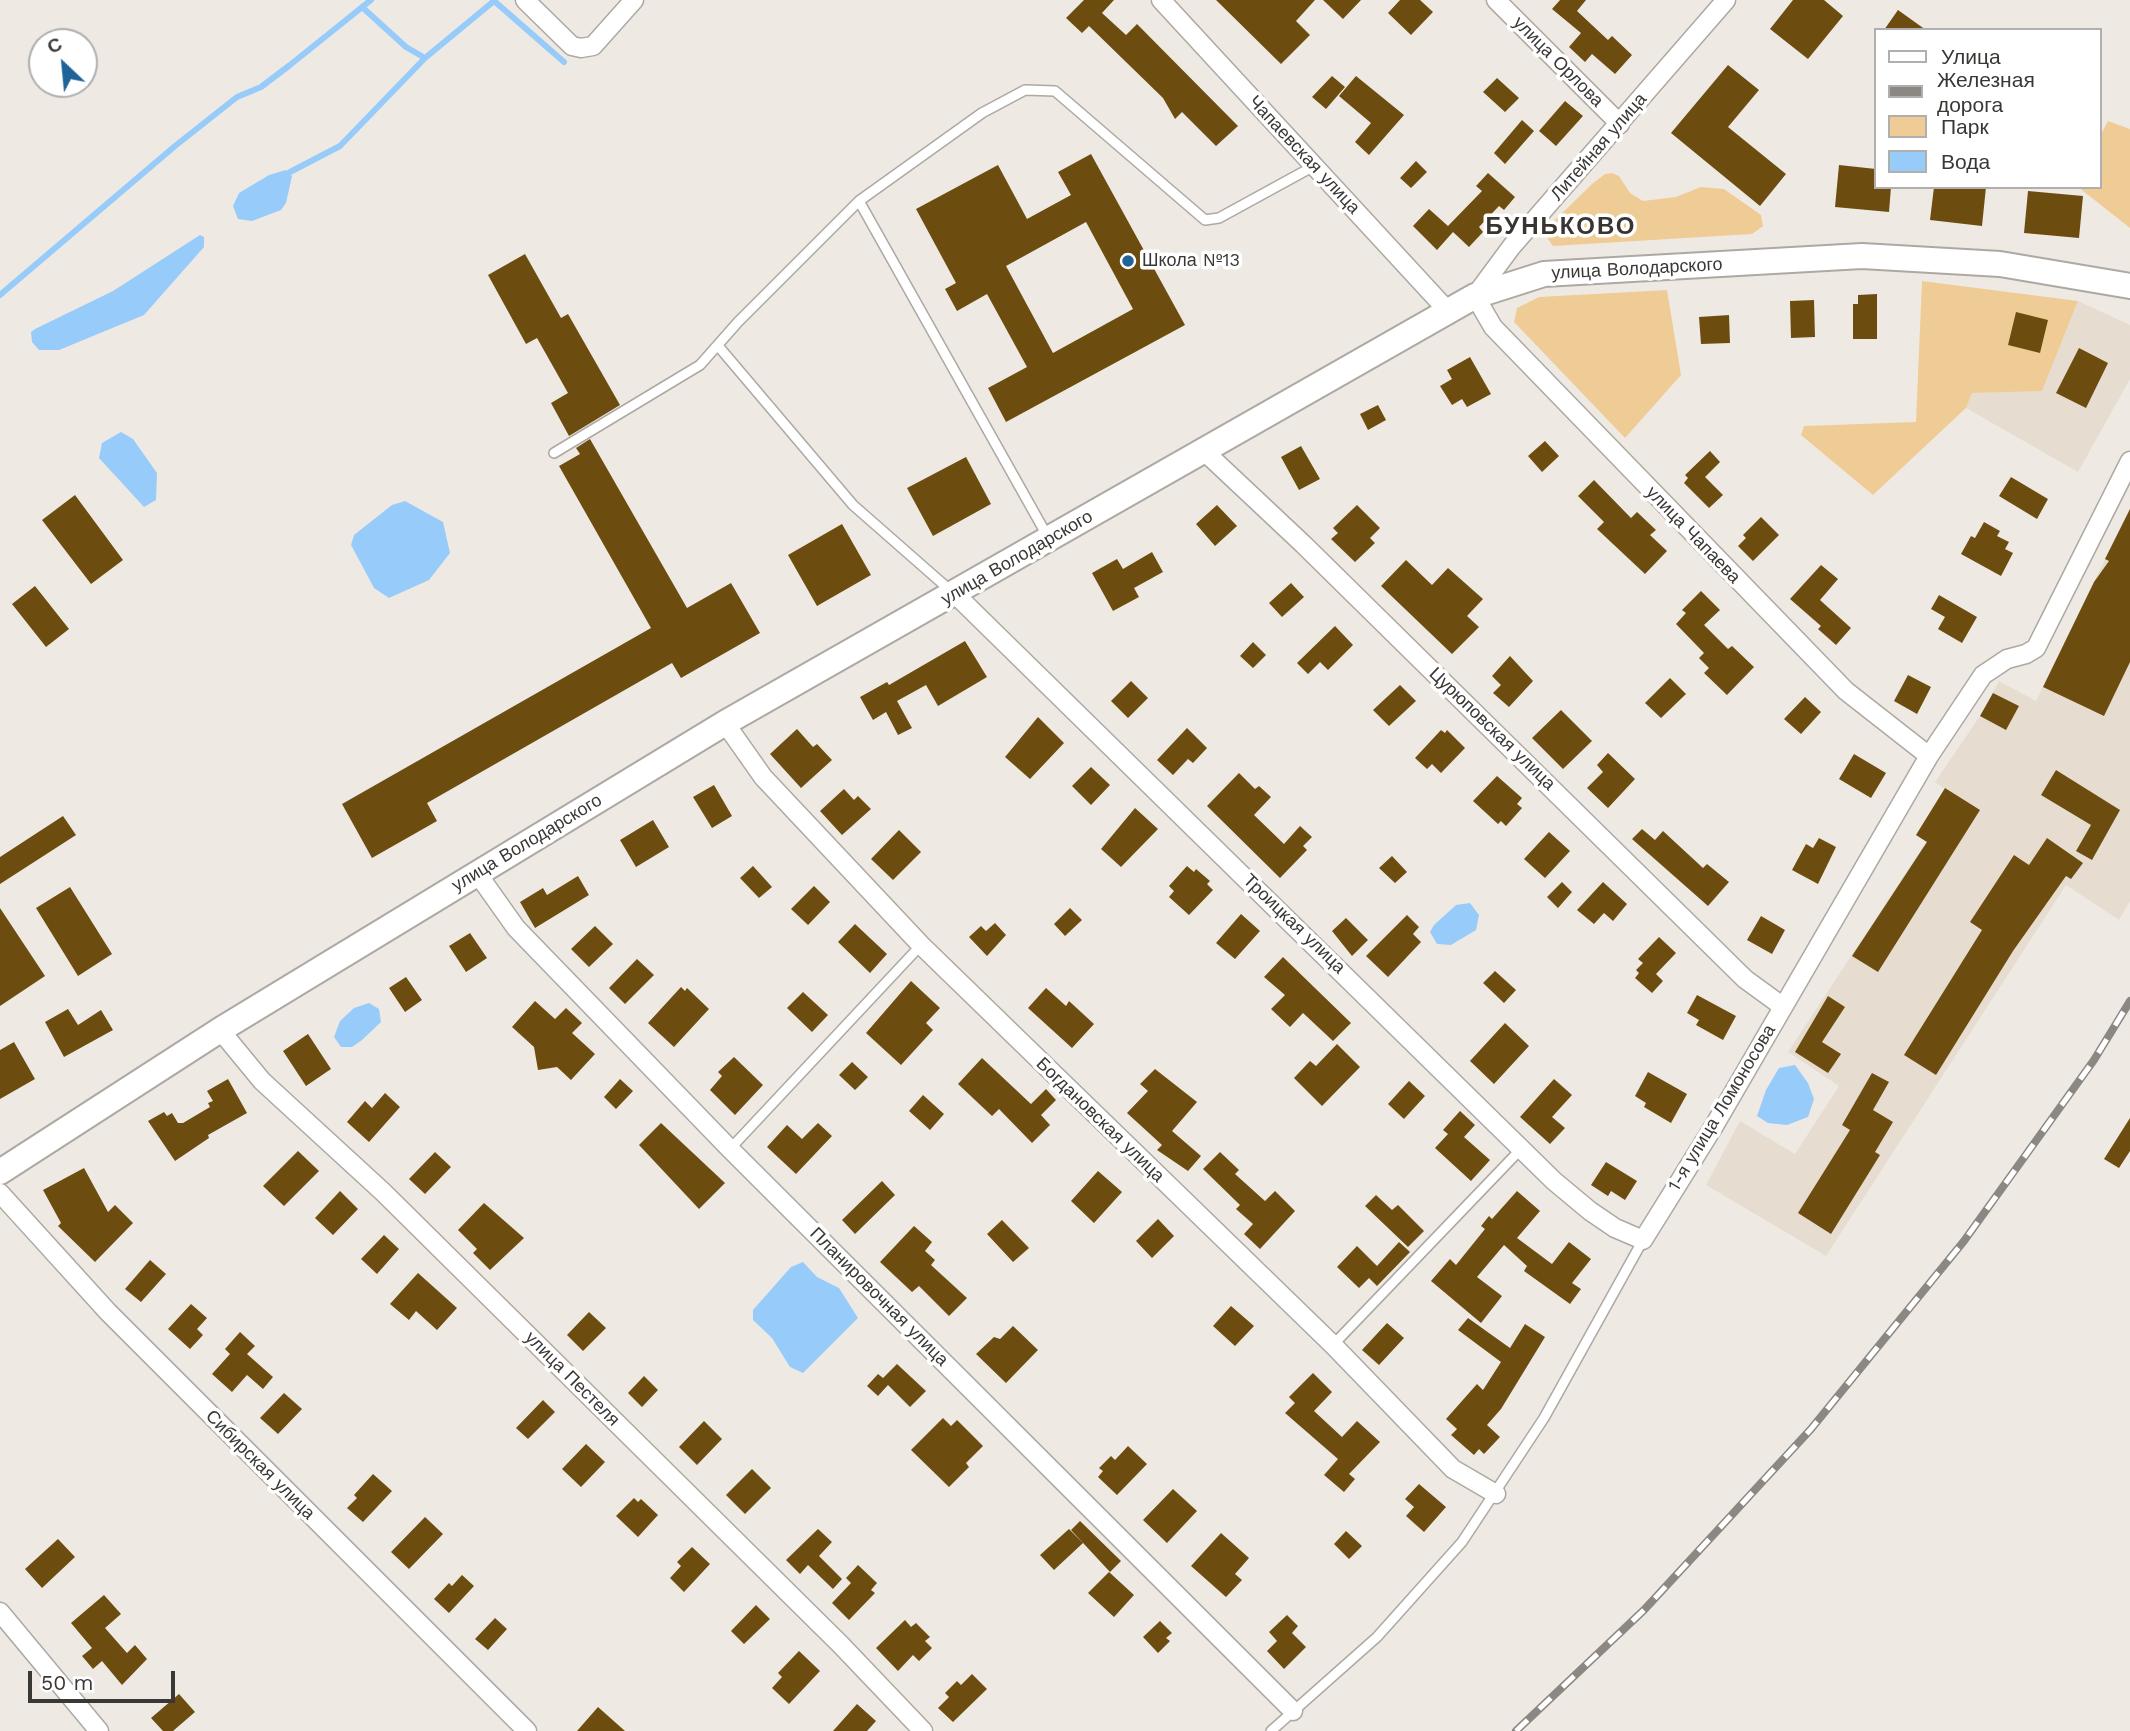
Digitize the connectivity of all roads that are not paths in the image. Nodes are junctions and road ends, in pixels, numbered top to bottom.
1 (525, 0) edge
2 (634, 0) edge
3 (1161, 0) edge
4 (1496, 0) edge
5 (1726, 0) edge
6 (1620, 124) junction
7 (1315, 166) junction
8 (859, 201) junction
9 (2130, 286) edge
10 (1475, 296) junction
11 (1447, 310) junction
12 (719, 347) junction
13 (1203, 451) junction
14 (554, 453) dead end
15 (2130, 461) edge
16 (1049, 540) junction
17 (955, 594) junction
18 (725, 723) junction
19 (1929, 756) junction
20 (477, 873) junction
21 (921, 946) junction
22 (1782, 1006) junction
23 (220, 1030) junction
24 (730, 1149) junction
25 (1521, 1149) junction
26 (0, 1172) edge
27 (0, 1193) edge
28 (1643, 1240) junction
29 (1333, 1345) junction
30 (1496, 1494) junction
31 (0, 1612) edge
32 (1293, 1711) junction
33 (99, 1731) edge
34 (527, 1731) edge
35 (923, 1731) edge
36 (1271, 1731) edge

1 - 2 street
3 - 7 street, Чапаевская улица
4 - 6 street, улица Орлова
5 - 6 street, Литейная улица
6 - 10 street, Литейная улица
7 - 8 lane
7 - 11 street, Чапаевская улица
8 - 12 lane
8 - 16 lane
9 - 10 main road, улица Володарского
10 - 11 main road, улица Володарского
10 - 19 street, улица Чапаева
11 - 13 main road, улица Володарского
12 - 14 lane
12 - 17 lane
13 - 16 main road, улица Володарского
13 - 22 street, Цурюповская улица
15 - 19 street, 1-я улица Ломоносова
16 - 17 main road, улица Володарского
17 - 18 main road, улица Володарского
17 - 25 street, Троицкая улица
18 - 20 main road, улица Володарского
18 - 21 street, Богдановская улица
19 - 22 street, 1-я улица Ломоносова
20 - 23 main road, улица Володарского
20 - 24 street, Планировочная улица
21 - 24 lane
21 - 29 street, Богдановская улица
22 - 28 street, 1-я улица Ломоносова
23 - 26 main road, улица Володарского
23 - 35 street, улица Пестеля
24 - 32 street, Планировочная улица
25 - 28 street, Троицкая улица
25 - 29 lane
27 - 34 street, Сибирская улица
28 - 30 lane, 1-я улица Ломоносова
29 - 30 street, Богдановская улица
30 - 32 lane, 1-я улица Ломоносова
31 - 33 street
32 - 36 lane, 1-я улица Ломоносова

